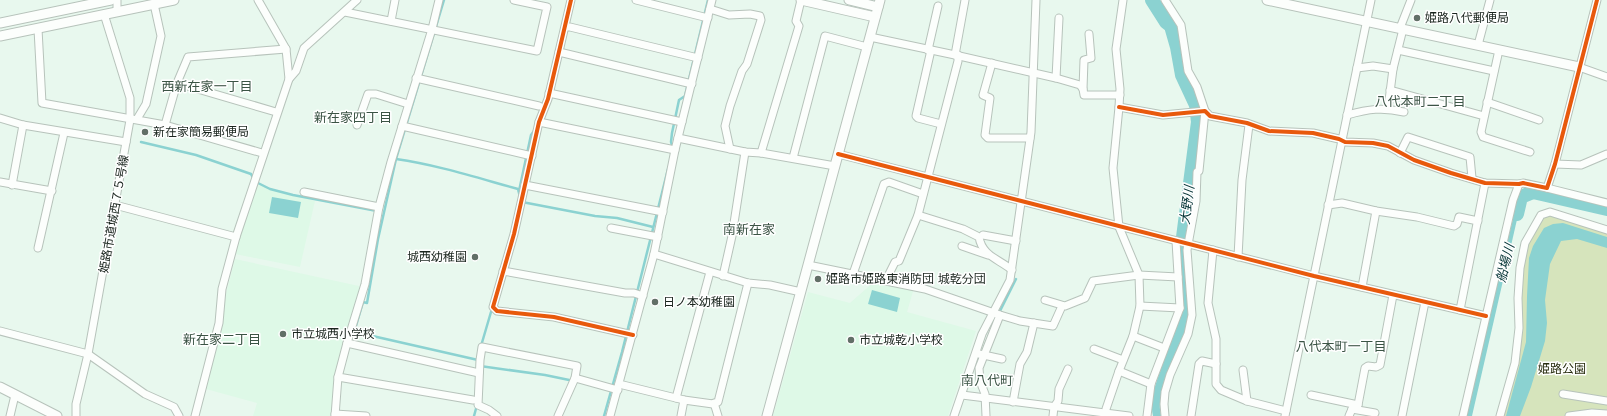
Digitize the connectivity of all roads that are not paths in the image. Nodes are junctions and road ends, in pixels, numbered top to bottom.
1 (112, 0) edge
2 (117, 0) edge
3 (174, 0) edge
4 (258, 0) edge
5 (357, 0) edge
6 (395, 0) edge
7 (439, 0) edge
8 (514, 0) edge
9 (568, 0) edge
10 (572, 0) edge
11 (636, 0) edge
12 (712, 0) edge
13 (801, 0) edge
14 (849, 0) edge
15 (965, 0) edge
16 (1036, 0) edge
17 (1123, 0) edge
18 (1165, 0) edge
19 (1267, 0) edge
20 (1371, 0) edge
21 (1411, 0) edge
22 (1489, 0) edge
23 (1597, 0) edge
24 (879, 3) edge
25 (154, 4) junction
26 (938, 6) dead end
27 (710, 9) junction
28 (117, 11) junction
29 (347, 12) junction
30 (104, 14) junction
31 (875, 17) junction
32 (708, 18) junction
33 (1059, 18) dead end
34 (391, 20) junction
35 (1367, 21) junction
36 (0, 22) edge
37 (566, 27) junction
38 (38, 28) junction
39 (1402, 29) junction
40 (435, 30) junction
41 (1089, 34) dead end
42 (0, 36) edge
43 (870, 37) junction
44 (1478, 45) junction
45 (867, 47) junction
46 (286, 49) junction
47 (929, 50) junction
48 (1398, 50) junction
49 (1499, 50) junction
50 (560, 52) junction
51 (957, 55) junction
52 (698, 58) junction
53 (992, 63) junction
54 (1579, 67) junction
55 (1357, 68) junction
56 (1393, 69) junction
57 (1494, 71) junction
58 (1034, 73) junction
59 (288, 78) junction
60 (416, 78) junction
61 (1056, 78) junction
62 (1607, 78) edge
63 (177, 84) junction
64 (692, 84) junction
65 (1083, 89) junction
66 (1390, 90) junction
67 (549, 93) junction
68 (1120, 95) junction
69 (1487, 102) junction
70 (408, 104) junction
71 (1119, 107) junction
72 (1388, 108) junction
73 (540, 109) junction
74 (1205, 111) junction
75 (276, 112) junction
76 (1404, 112) dead end
77 (1347, 115) junction
78 (1484, 116) junction
79 (0, 118) edge
80 (134, 120) junction
81 (1539, 120) dead end
82 (678, 121) junction
83 (539, 122) junction
84 (941, 124) junction
85 (22, 125) junction
86 (165, 125) junction
87 (357, 125) dead end
88 (1249, 125) junction
89 (402, 126) junction
90 (64, 133) junction
91 (678, 138) junction
92 (1030, 138) junction
93 (1341, 140) junction
94 (126, 142) junction
95 (671, 149) junction
96 (730, 149) junction
97 (745, 152) junction
98 (1530, 152) dead end
99 (262, 153) junction
100 (761, 153) junction
101 (838, 154) junction
102 (1400, 154) junction
103 (1607, 154) edge
104 (528, 155) junction
105 (793, 158) junction
106 (1555, 164) junction
107 (835, 166) junction
108 (927, 176) junction
109 (1472, 178) junction
110 (0, 182) edge
111 (1485, 183) junction
112 (12, 184) junction
113 (1519, 184) junction
114 (524, 188) junction
115 (1547, 188) junction
116 (52, 191) junction
117 (304, 192) dead end
118 (923, 194) junction
119 (1022, 201) junction
120 (1607, 203) edge
121 (115, 205) junction
122 (1328, 205) junction
123 (380, 207) junction
124 (660, 211) junction
125 (1376, 211) junction
126 (918, 215) junction
127 (1478, 221) junction
128 (1119, 227) junction
129 (611, 228) dead end
130 (1607, 230) edge
131 (983, 235) dead end
132 (236, 236) junction
133 (654, 236) junction
134 (1176, 240) junction
135 (1016, 241) junction
136 (1189, 244) junction
137 (962, 246) dead end
138 (38, 248) dead end
139 (1213, 250) junction
140 (654, 254) junction
141 (988, 255) junction
142 (1238, 257) junction
143 (808, 265) junction
144 (1012, 270) junction
145 (503, 271) junction
146 (710, 272) junction
147 (853, 274) junction
148 (1139, 275) junction
149 (723, 276) junction
150 (1314, 276) junction
151 (1178, 277) junction
152 (886, 280) junction
153 (748, 283) junction
154 (1362, 287) junction
155 (801, 292) junction
156 (639, 294) junction
157 (1393, 295) junction
158 (1045, 300) dead end
159 (1425, 302) junction
160 (1062, 306) junction
161 (1140, 306) junction
162 (1180, 308) junction
163 (1460, 310) junction
164 (997, 314) junction
165 (1486, 316) junction
166 (1034, 323) junction
167 (0, 331) edge
168 (629, 334) junction
169 (1133, 336) junction
170 (347, 343) junction
171 (1164, 348) junction
172 (1094, 349) dead end
173 (975, 353) junction
174 (88, 354) junction
175 (984, 355) junction
176 (1002, 359) dead end
177 (1123, 360) junction
178 (1216, 364) junction
179 (1068, 369) dead end
180 (478, 370) junction
181 (1243, 370) dead end
182 (1119, 371) junction
183 (338, 377) junction
184 (575, 378) junction
185 (1151, 384) junction
186 (0, 387) edge
187 (615, 388) junction
188 (962, 394) junction
189 (1563, 394) dead end
190 (15, 395) junction
191 (1311, 395) dead end
192 (676, 398) junction
193 (983, 398) junction
194 (473, 400) dead end
195 (684, 400) junction
196 (1248, 401) junction
197 (1607, 401) edge
198 (1013, 402) junction
199 (714, 404) junction
200 (1355, 407) junction
201 (1054, 408) junction
202 (1374, 413) dead end
203 (1286, 414) edge
204 (1607, 414) edge
205 (52, 415) edge
206 (335, 415) edge
207 (1106, 415) edge
208 (10, 416) edge
209 (76, 416) edge
210 (179, 416) edge
211 (195, 416) edge
212 (366, 416) edge
213 (497, 416) edge
214 (558, 416) edge
215 (610, 416) edge
216 (682, 416) edge
217 (718, 416) edge
218 (767, 416) edge
219 (954, 416) edge
220 (986, 416) edge
221 (1053, 416) edge
222 (1129, 416) edge
223 (1147, 416) edge
224 (1165, 416) edge
225 (1191, 416) edge
226 (1349, 416) edge
227 (1402, 416) edge
228 (1463, 416) edge
229 (1500, 416) edge
230 (1569, 416) edge

1 - 36 street
2 - 28 street
3 - 25 street
4 - 46 street
5 - 29 street
6 - 34 street
7 - 40 street
8 - 40 street
9 - 73 street
10 - 37 street
11 - 32 street
12 - 27 street
13 - 31 street
13 - 100 street
14 - 24 street
15 - 51 street
16 - 58 street
17 - 68 street
18 - 74 street
19 - 35 street
20 - 35 street
21 - 39 street
22 - 44 street
23 - 54 street
24 - 31 street
25 - 28 street
25 - 80 street
26 - 47 street
27 - 32 street
27 - 96 street
28 - 30 street
29 - 34 street
29 - 59 street
30 - 38 street
30 - 80 street, 姫路市道城西７５号線
31 - 43 street
32 - 52 street
33 - 61 street
34 - 40 street
35 - 39 street
35 - 55 street
37 - 50 street
37 - 52 street
38 - 42 street
38 - 80 street
39 - 44 street
39 - 48 street
40 - 60 street
41 - 65 street
43 - 45 street
43 - 47 street
44 - 49 street
45 - 101 street
45 - 105 street
46 - 59 street
46 - 63 street
47 - 51 street
47 - 84 street
48 - 56 street
48 - 57 street
49 - 54 street
49 - 57 street
50 - 64 street
50 - 67 street
51 - 53 street
51 - 84 street
52 - 64 street
53 - 58 street
53 - 92 street
54 - 62 street
54 - 106 street
55 - 56 street
55 - 77 street
56 - 66 street
57 - 69 street
58 - 61 street
58 - 92 street
59 - 75 street
60 - 70 street
60 - 73 street
61 - 65 street
63 - 75 street
63 - 86 street
64 - 82 street
65 - 68 street
66 - 72 street
66 - 78 street
67 - 73 street
67 - 82 street
68 - 71 street
69 - 78 street
69 - 81 street
70 - 87 street
70 - 89 street
71 - 74 street
71 - 128 street
72 - 76 street
72 - 77 street
73 - 83 street
74 - 88 street
74 - 136 street
75 - 99 street
77 - 93 street
78 - 98 street
79 - 85 street
80 - 86 street
80 - 94 street, 姫路市道城西７５号線
82 - 91 street
83 - 95 street
83 - 104 street
84 - 108 street
85 - 90 street
85 - 112 street
86 - 99 street
88 - 93 street
88 - 142 street
89 - 104 street
89 - 123 street
90 - 94 street
90 - 116 street
91 - 95 street
91 - 96 street
92 - 119 street
93 - 102 street
93 - 122 street
94 - 121 street, 姫路市道城西７５号線
95 - 124 street
96 - 97 street
97 - 100 street
97 - 149 street
99 - 132 street
100 - 105 street
101 - 107 street
101 - 108 street
102 - 109 street
102 - 109 street
103 - 106 street
104 - 114 street
105 - 107 street
106 - 115 street
107 - 143 street
108 - 118 street
108 - 119 street
109 - 111 street
110 - 112 street
111 - 113 street
111 - 127 street
112 - 116 street
113 - 115 street
113 - 165 street
114 - 124 street
114 - 145 street
115 - 120 street
116 - 138 street
117 - 123 street
118 - 126 street
118 - 147 street
119 - 128 street
119 - 135 street
121 - 132 street
121 - 174 street, 姫路市道城西７５号線
122 - 125 street
122 - 150 street
123 - 170 street
124 - 133 street
125 - 127 street
125 - 154 street
126 - 141 street
126 - 152 street
127 - 163 street
128 - 134 street
128 - 148 street
129 - 133 street
130 - 229 street
131 - 135 street
132 - 211 street
133 - 140 street
134 - 136 street
134 - 151 street
135 - 144 street
136 - 139 street
136 - 224 street
137 - 141 street
139 - 142 street
139 - 178 street
140 - 146 street
140 - 156 street
141 - 144 street
142 - 150 street
143 - 147 street
143 - 155 street
144 - 164 street
145 - 156 street
145 - 168 street
146 - 149 street
146 - 192 street
147 - 152 street
148 - 151 street
148 - 160 street
148 - 161 street
149 - 153 street
150 - 154 street
150 - 203 street
151 - 162 street
152 - 164 street
153 - 155 street
153 - 199 street
154 - 157 street
155 - 218 street
156 - 168 street
157 - 159 street
157 - 200 street
158 - 160 street
159 - 163 street
159 - 227 street
160 - 166 street
161 - 162 street
161 - 169 street
162 - 171 street
163 - 165 street
164 - 166 street
164 - 173 street
164 - 175 street
165 - 228 street
166 - 198 street
167 - 174 street
168 - 187 street
169 - 171 street
169 - 177 street
170 - 180 street
170 - 183 street
171 - 185 street
172 - 177 street
173 - 175 street
173 - 188 street
174 - 209 street, 姫路市道城西７５号線
174 - 210 street
175 - 176 street
175 - 193 street
177 - 182 street
178 - 196 street
178 - 225 street
179 - 201 street
180 - 184 street
180 - 213 street
181 - 196 street
182 - 185 street
182 - 207 street
183 - 194 street
183 - 206 street
184 - 187 street
184 - 214 street
185 - 223 street
186 - 190 street
187 - 192 street
187 - 215 street
188 - 193 street
188 - 219 street
189 - 197 street
190 - 205 street
190 - 208 street
191 - 200 street
192 - 195 street
193 - 198 street
193 - 220 street
195 - 199 street
195 - 216 street
196 - 203 street
198 - 201 street
199 - 217 street
200 - 202 street
200 - 226 street
201 - 207 street
201 - 221 street
204 - 230 street
206 - 212 street
207 - 222 street

